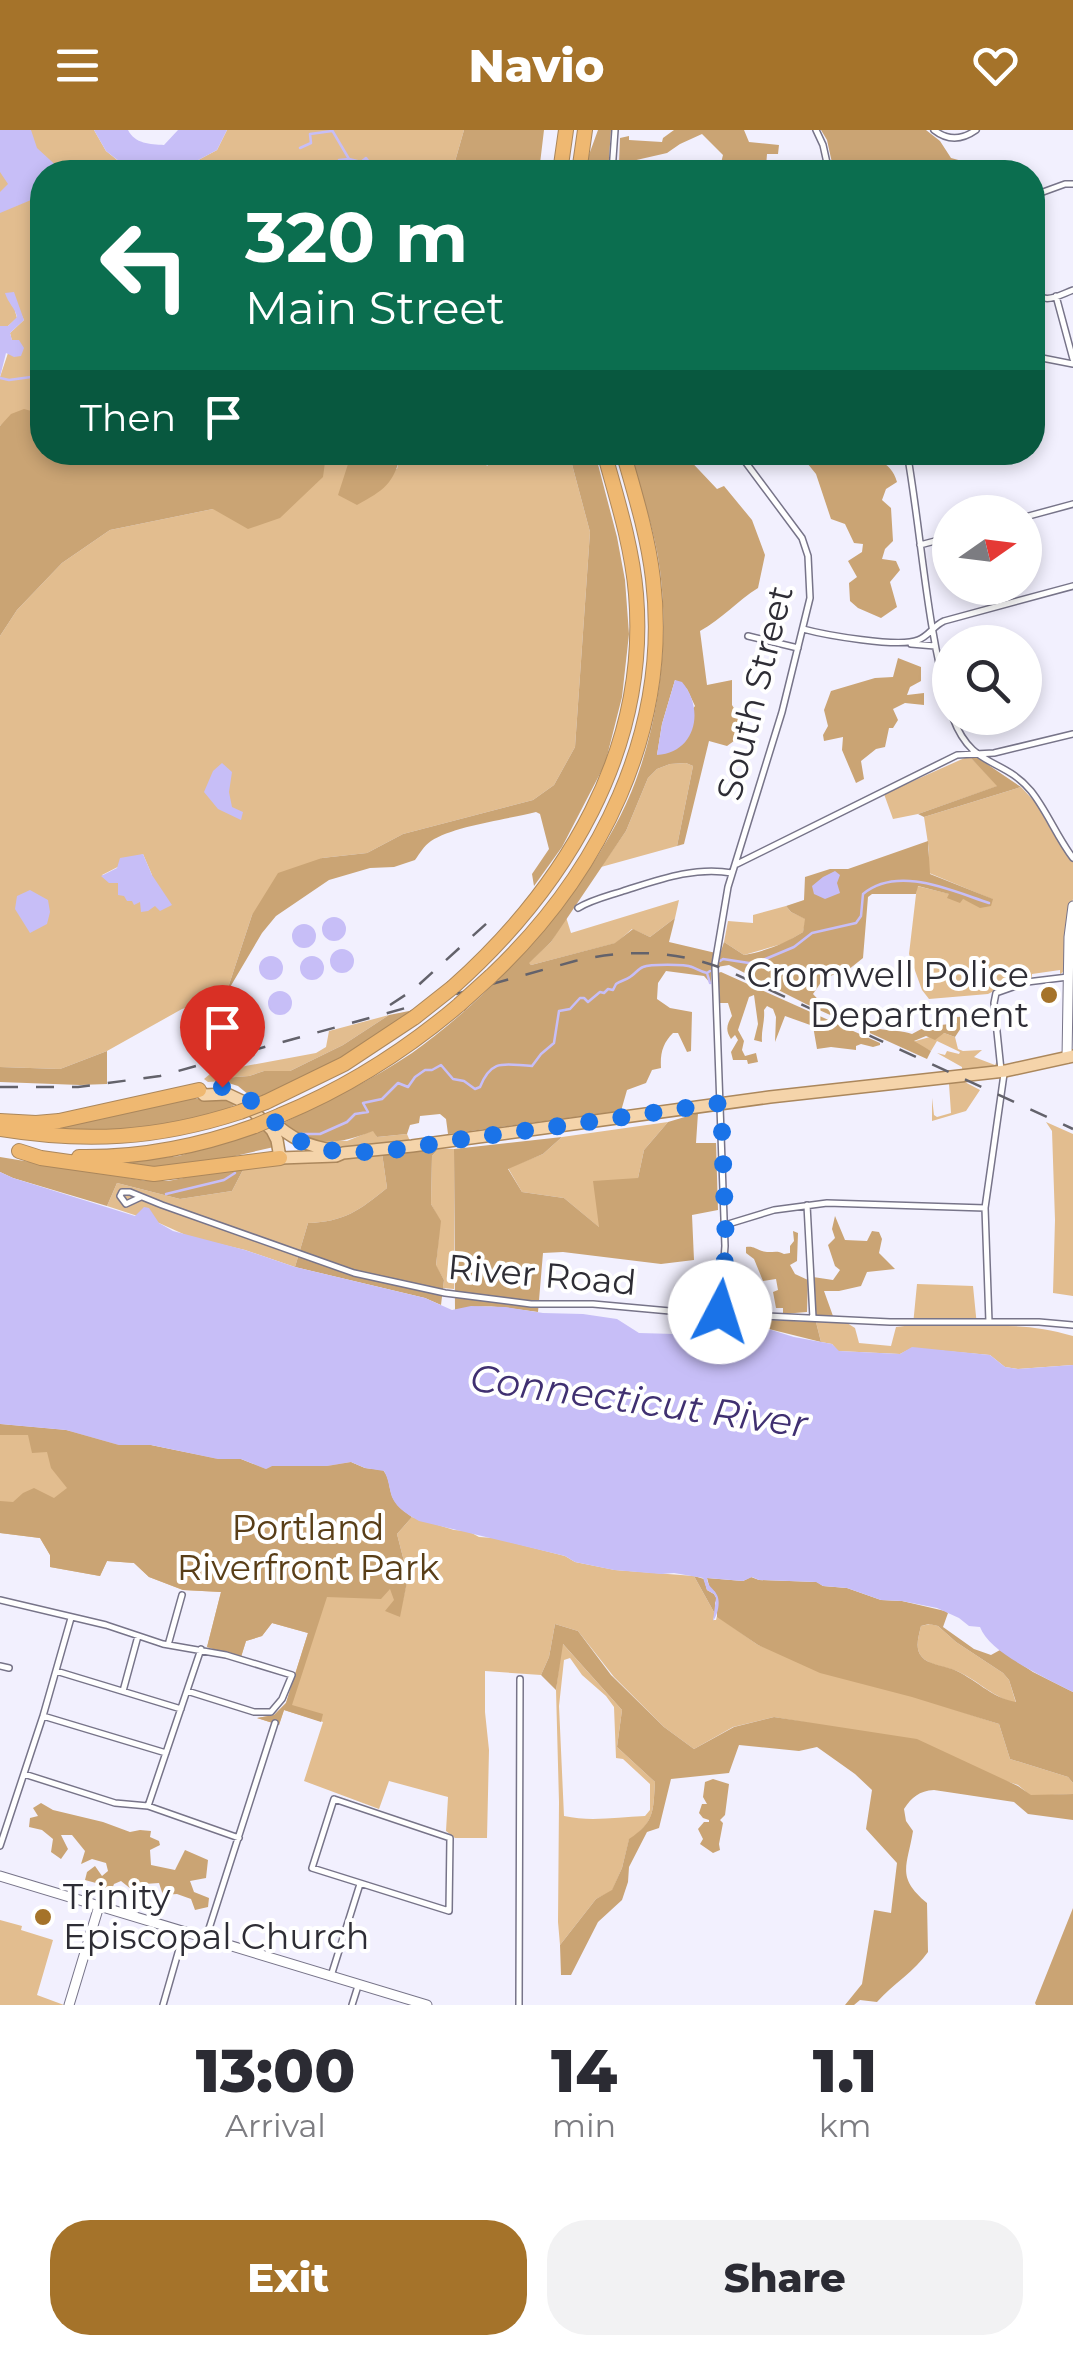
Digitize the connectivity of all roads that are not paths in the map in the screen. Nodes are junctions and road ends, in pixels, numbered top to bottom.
1 (566, 130) edge
2 (584, 130) edge
3 (615, 130) edge
4 (816, 130) edge
5 (934, 130) edge
6 (976, 130) edge
7 (562, 160) edge
8 (580, 160) edge
9 (613, 160) edge
10 (826, 160) edge
11 (1073, 184) edge
12 (1045, 191) edge
13 (1073, 290) edge
14 (1056, 296) junction
15 (1045, 299) edge
16 (1045, 358) edge
17 (1073, 361) edge
18 (607, 465) edge
19 (626, 465) edge
20 (748, 465) edge
21 (909, 465) edge
22 (1073, 504) edge
23 (1042, 512) edge
24 (932, 542) edge
25 (920, 545) junction
26 (1073, 586) edge
27 (937, 625) edge
28 (932, 628) joint
29 (803, 629) junction
30 (748, 636) dead end
31 (904, 643) junction
32 (932, 646) edge
33 (798, 648) junction
34 (1073, 734) edge
35 (960, 735) joint
36 (976, 753) junction
37 (949, 758) junction
38 (740, 849) junction
39 (755, 855) junction
40 (1073, 858) edge
41 (733, 869) junction
42 (1073, 906) edge
43 (578, 908) dead end
44 (1071, 961) edge
45 (1068, 977) junction
46 (1070, 1057) edge
47 (1003, 1071) junction
48 (199, 1090) junction
49 (721, 1103) junction
50 (0, 1121) edge
51 (0, 1129) edge
52 (302, 1142) junction
53 (0, 1148) edge
54 (18, 1151) junction
55 (343, 1153) junction
56 (280, 1158) junction
57 (297, 1158) junction
58 (141, 1198) dead end
59 (807, 1205) junction
60 (986, 1208) junction
61 (725, 1226) junction
62 (720, 1312) junction
63 (813, 1318) junction
64 (989, 1322) junction
65 (1073, 1325) edge
66 (182, 1595) dead end
67 (0, 1600) edge
68 (71, 1618) junction
69 (138, 1636) junction
70 (168, 1645) junction
71 (201, 1649) junction
72 (0, 1666) edge
73 (9, 1668) dead end
74 (56, 1671) junction
75 (520, 1679) dead end
76 (123, 1691) junction
77 (187, 1691) junction
78 (181, 1709) junction
79 (43, 1716) junction
80 (275, 1723) dead end
81 (166, 1753) junction
82 (24, 1774) junction
83 (148, 1806) junction
84 (239, 1838) junction
85 (0, 1846) edge
86 (0, 1876) edge
87 (360, 1884) junction
88 (99, 1906) junction
89 (184, 1932) junction
90 (206, 1938) junction
91 (332, 1976) junction
92 (359, 1984) junction
93 (69, 2005) edge
94 (163, 2005) edge
95 (352, 2005) edge
96 (426, 2005) edge
97 (519, 2005) edge

1 - 7 highway
2 - 8 highway
3 - 9 street
4 - 10 street
5 - 6 street
11 - 12 street
13 - 14 street
14 - 15 street
14 - 17 street
16 - 17 street
18 - 51 highway, bridge
19 - 54 highway, bridge
20 - 29 street, South Street
21 - 25 street
22 - 23 street
24 - 25 street
25 - 28 street
26 - 27 street
28 - 31 street
29 - 31 street
29 - 33 street, South Street
30 - 33 street
31 - 32 street
33 - 38 street, South Street
34 - 36 street
35 - 36 street
35 - 37 street
36 - 37 street
36 - 40 street
37 - 39 street
38 - 39 street
38 - 41 street, South Street
39 - 41 street
41 - 43 street
41 - 49 street, South Street
42 - 44 main road
44 - 45 main road
45 - 46 main road
45 - 47 street
46 - 47 main road
47 - 49 main road
47 - 60 street
48 - 50 highway
48 - 52 main road
48 - 56 main road
49 - 55 main road
49 - 61 street, South Street
52 - 55 main road
52 - 57 main road
53 - 54 highway
54 - 56 highway
55 - 57 main road
56 - 57 main road
58 - 62 street, River Road
59 - 60 street
59 - 61 street
59 - 63 street
60 - 64 street
61 - 62 street, South Street
62 - 63 street, River Road
63 - 64 street, River Road
64 - 65 street, River Road
66 - 70 street
67 - 68 street
68 - 69 street
68 - 74 street
69 - 70 street
69 - 76 street
70 - 71 street
71 - 77 street
71 - 77 street
72 - 73 street
74 - 76 street
74 - 79 street
75 - 97 street
76 - 78 street
77 - 78 street
78 - 81 street
79 - 81 street
79 - 82 street
80 - 84 street
81 - 83 street
82 - 83 street
82 - 85 street
83 - 84 street
84 - 90 street
86 - 88 main road
87 - 87 street
87 - 91 street
88 - 89 main road
88 - 93 main road
89 - 90 main road
89 - 94 street
90 - 91 main road
91 - 92 main road
92 - 95 street
92 - 96 main road

